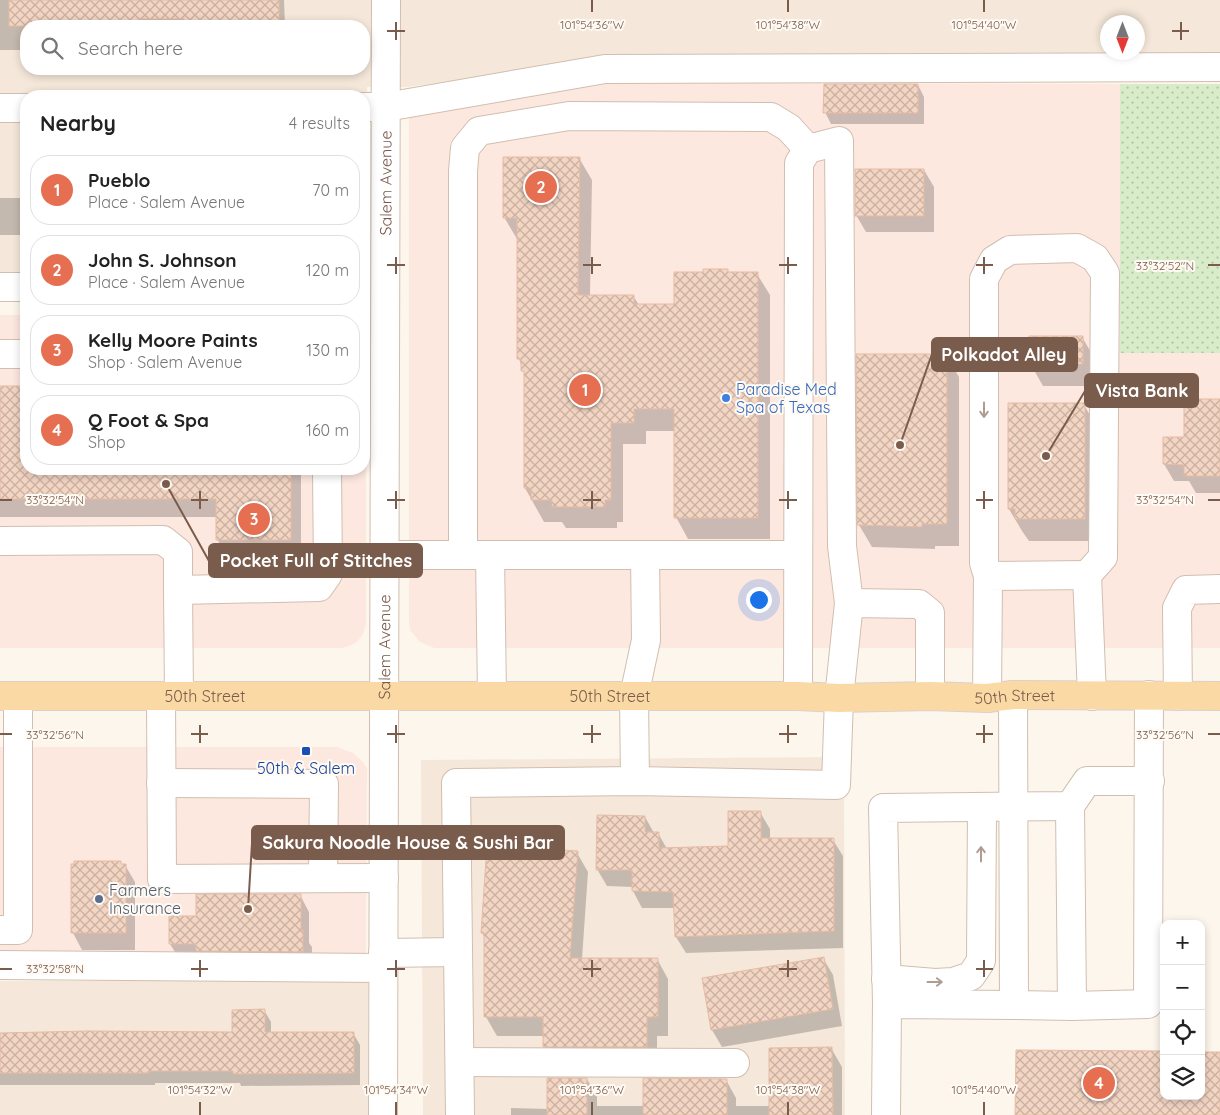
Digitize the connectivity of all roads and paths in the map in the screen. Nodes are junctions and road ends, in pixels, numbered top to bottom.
1 (386, 0) edge
2 (1220, 67) edge
3 (375, 107) edge
4 (0, 108) edge
5 (20, 108) edge
6 (808, 149) junction
7 (375, 285) edge
8 (0, 287) edge
9 (20, 287) edge
10 (0, 354) edge
11 (20, 354) edge
12 (374, 355) edge
13 (328, 475) edge
14 (0, 541) edge
15 (384, 555) junction
16 (463, 555) junction
17 (490, 555) junction
18 (645, 555) junction
19 (798, 555) junction
20 (1086, 575) junction
21 (988, 576) junction
22 (1220, 589) edge
23 (178, 590) junction
24 (849, 603) junction
25 (1149, 695) junction
26 (9, 696) edge
27 (170, 696) junction
28 (384, 696) junction
29 (492, 696) junction
30 (634, 696) junction
31 (798, 696) junction
32 (930, 696) junction
33 (1000, 696) junction
34 (1092, 696) junction
35 (1178, 696) junction
36 (1220, 696) edge
37 (839, 698) junction
38 (9, 776) edge
39 (636, 781) junction
40 (1150, 782) junction
41 (161, 783) junction
42 (1070, 806) junction
43 (1013, 807) junction
44 (982, 808) junction
45 (323, 878) junction
46 (384, 878) junction
47 (0, 930) edge
48 (458, 952) junction
49 (383, 960) junction
50 (0, 965) edge
51 (886, 992) junction
52 (1014, 1005) junction
53 (1072, 1006) junction
54 (460, 1062) junction
55 (735, 1063) dead end
56 (383, 1115) edge
57 (460, 1115) edge
58 (886, 1115) edge

1 - 3 street, Salem Avenue
2 - 3 street
3 - 7 street, Salem Avenue
4 - 5 street
6 - 16 street
6 - 19 street
6 - 24 street
7 - 12 street, Salem Avenue
8 - 9 street
10 - 11 street
12 - 15 street, Salem Avenue
13 - 23 street
14 - 23 street
15 - 16 street
15 - 28 street, Salem Avenue
16 - 17 street
17 - 18 street
17 - 29 street
18 - 19 street
18 - 30 street
19 - 31 street
20 - 21 street
20 -> 21 street
20 - 34 street
21 - 33 street
22 - 35 street
23 - 27 street
24 - 32 street
24 - 37 street
25 - 34 main road, 50th Street
25 - 35 main road, 50th Street
25 - 40 street
26 - 27 main road, 50th Street
26 - 38 street
27 - 28 main road, 50th Street
27 - 41 street
28 - 29 main road, 50th Street
28 - 46 street, Salem Avenue
29 - 30 main road, 50th Street
30 - 31 main road, 50th Street
30 - 39 street
31 - 37 main road, 50th Street
32 - 33 main road, 50th Street
32 - 37 main road, 50th Street
33 - 34 main road, 50th Street
33 - 43 street
35 - 36 main road, 50th Street
37 - 39 street
38 - 47 street
39 - 48 street
40 - 42 street
40 - 53 street
41 - 45 street
41 - 45 street
42 - 43 street
42 - 53 street
43 - 44 street
43 - 52 street
51 -> 44 street
44 - 51 street
45 - 46 street
46 - 49 street, Salem Avenue
48 - 49 street
48 - 54 street
49 - 50 street
49 - 56 street, Salem Avenue
51 - 52 street
51 - 58 street
52 - 53 street
54 - 55 street
54 - 57 street

